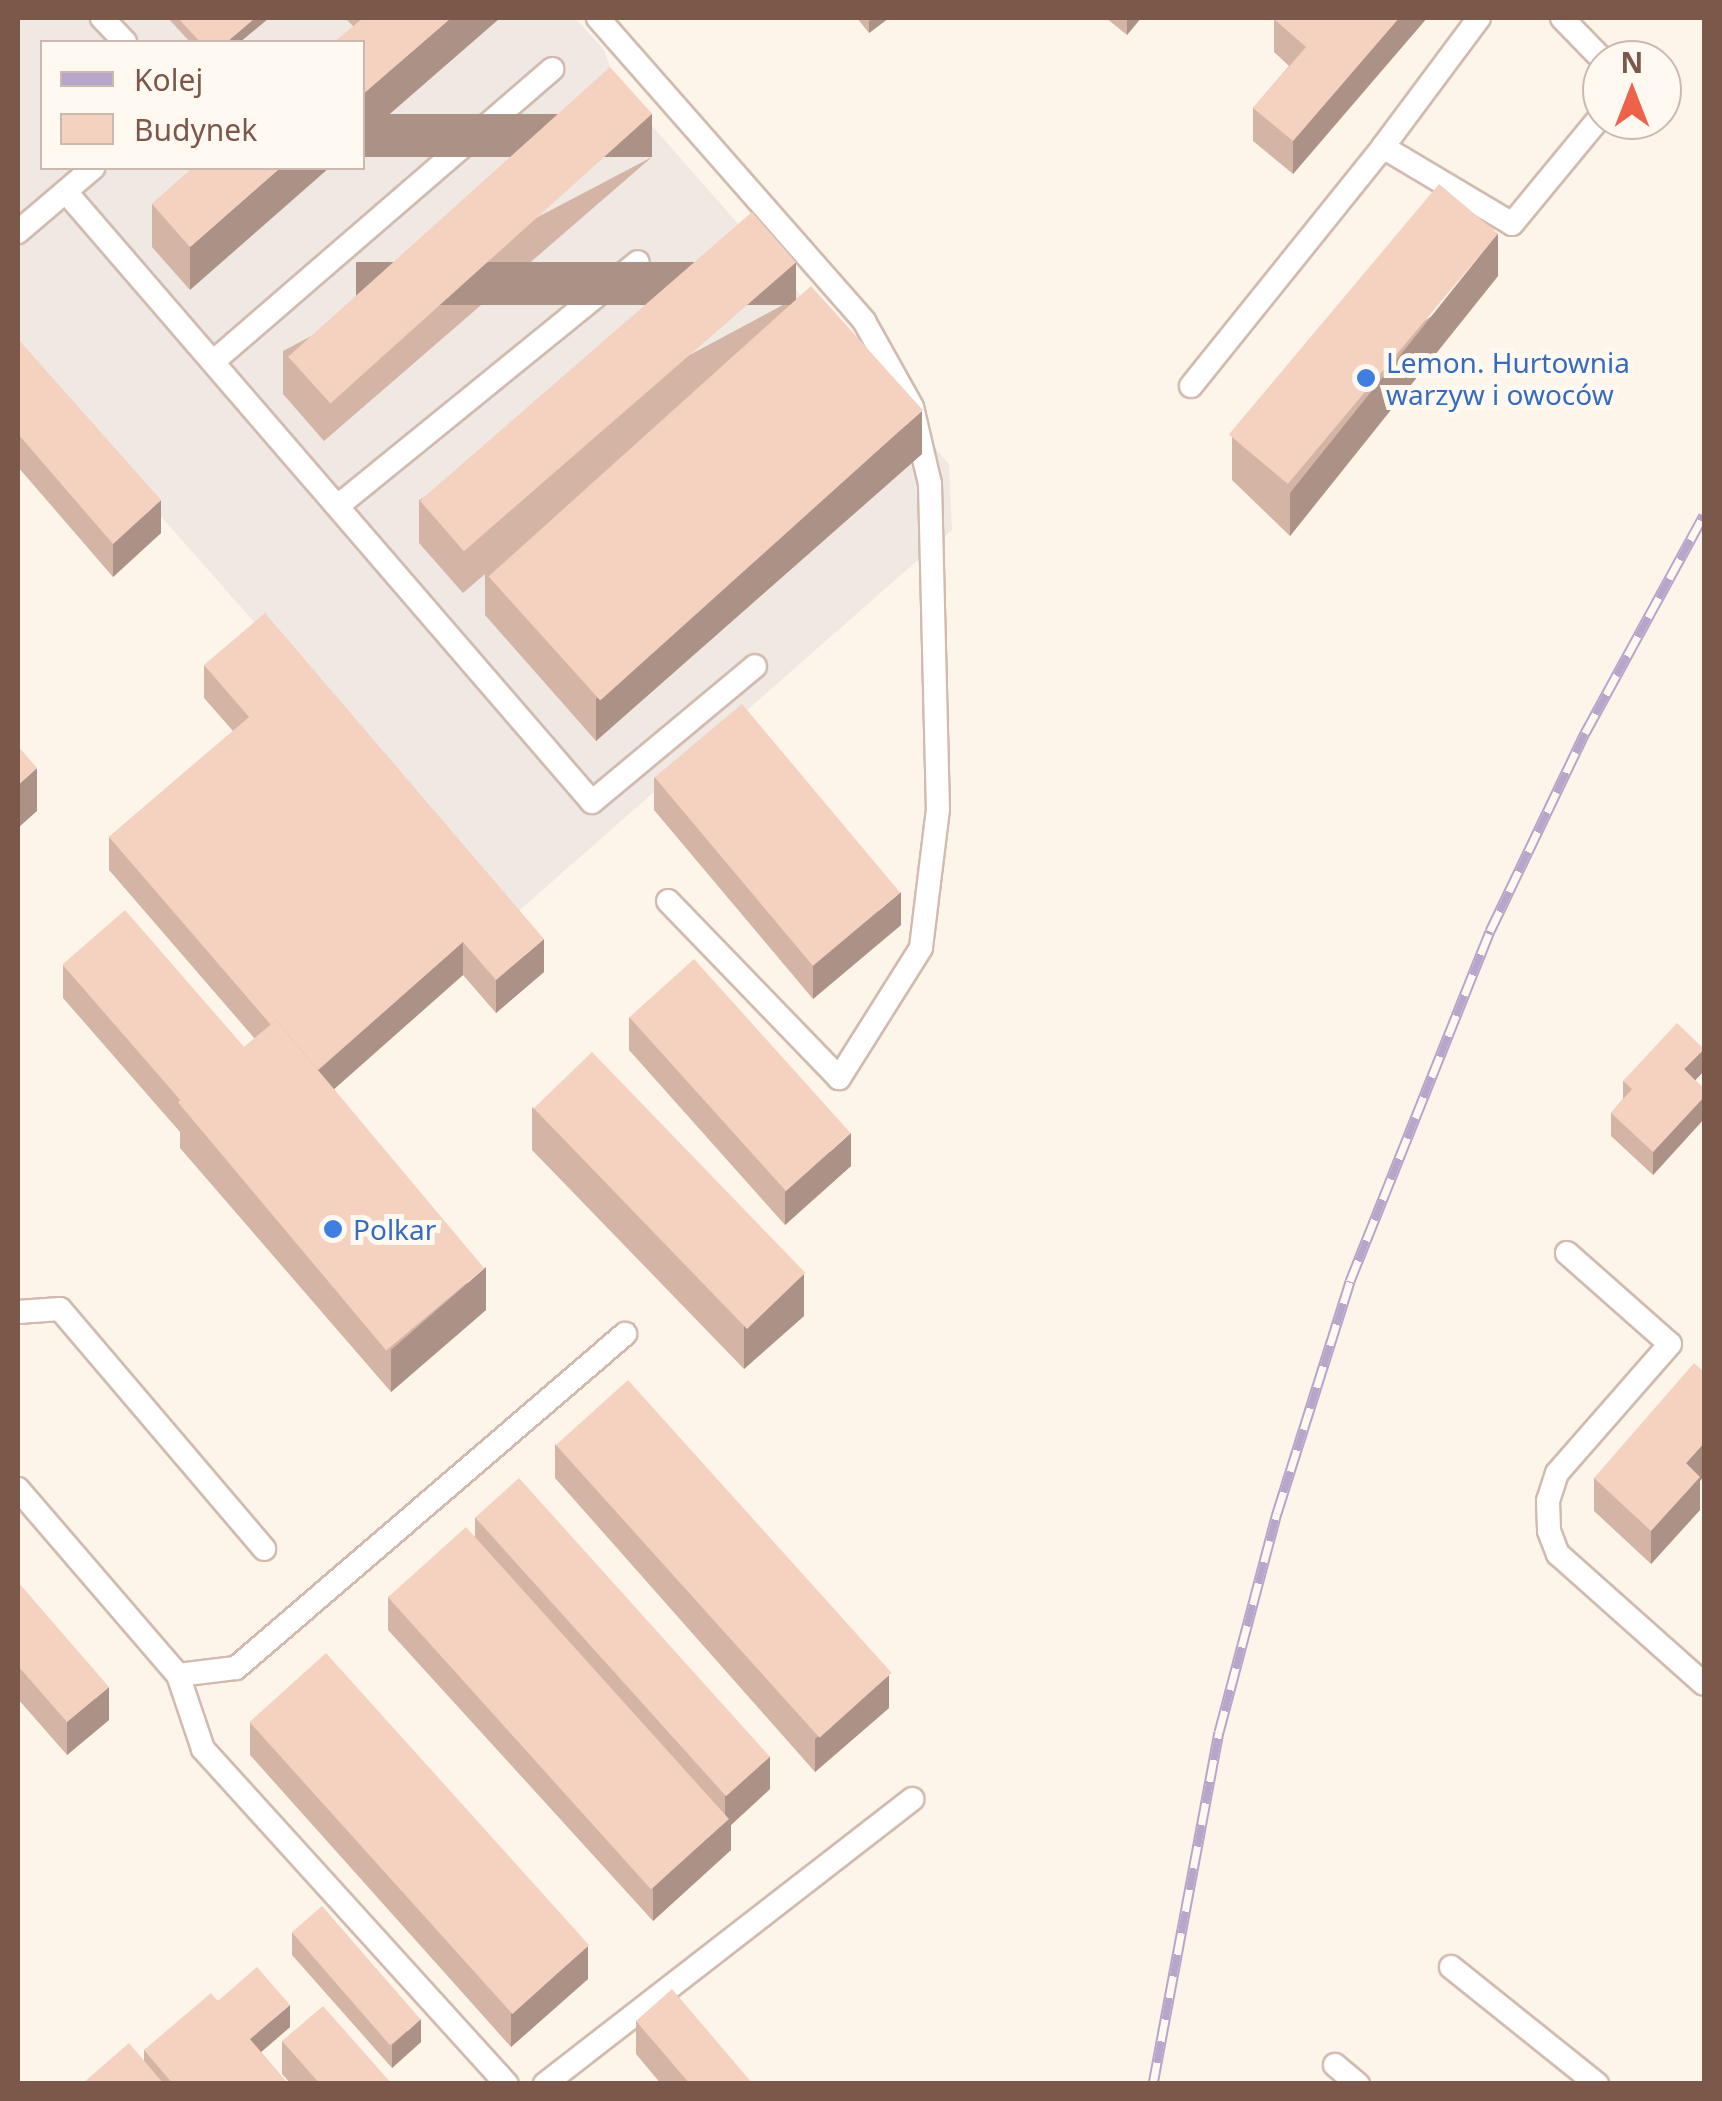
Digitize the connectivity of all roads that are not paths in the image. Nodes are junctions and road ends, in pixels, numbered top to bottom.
1 (102, 18) edge
2 (598, 18) edge
3 (1479, 18) edge
4 (1562, 18) edge
5 (123, 40) edge
6 (1583, 40) edge
7 (552, 69) dead end
8 (1582, 139) edge
9 (1383, 148) junction
10 (92, 170) edge
11 (66, 192) junction
12 (18, 232) edge
13 (638, 262) dead end
14 (214, 362) junction
15 (1191, 386) dead end
16 (340, 505) junction
17 (756, 666) dead end
18 (668, 901) dead end
19 (1567, 1253) dead end
20 (18, 1312) edge
21 (625, 1334) dead end
22 (18, 1489) edge
23 (264, 1549) dead end
24 (178, 1674) junction
25 (1704, 1684) edge
26 (912, 1799) dead end
27 (1451, 1967) dead end
28 (1335, 2065) dead end
29 (508, 2084) edge
30 (545, 2084) edge
31 (1358, 2084) edge
32 (1598, 2084) edge

1 - 5 lane
2 - 18 lane
3 - 9 lane
4 - 6 lane
7 - 14 lane
8 - 9 lane
9 - 15 lane
10 - 11 lane
11 - 12 lane
11 - 14 lane
13 - 16 lane
14 - 16 lane
16 - 17 lane
19 - 25 lane
20 - 23 lane
21 - 24 lane
22 - 24 lane
24 - 29 lane
26 - 30 lane
27 - 32 lane
28 - 31 lane

